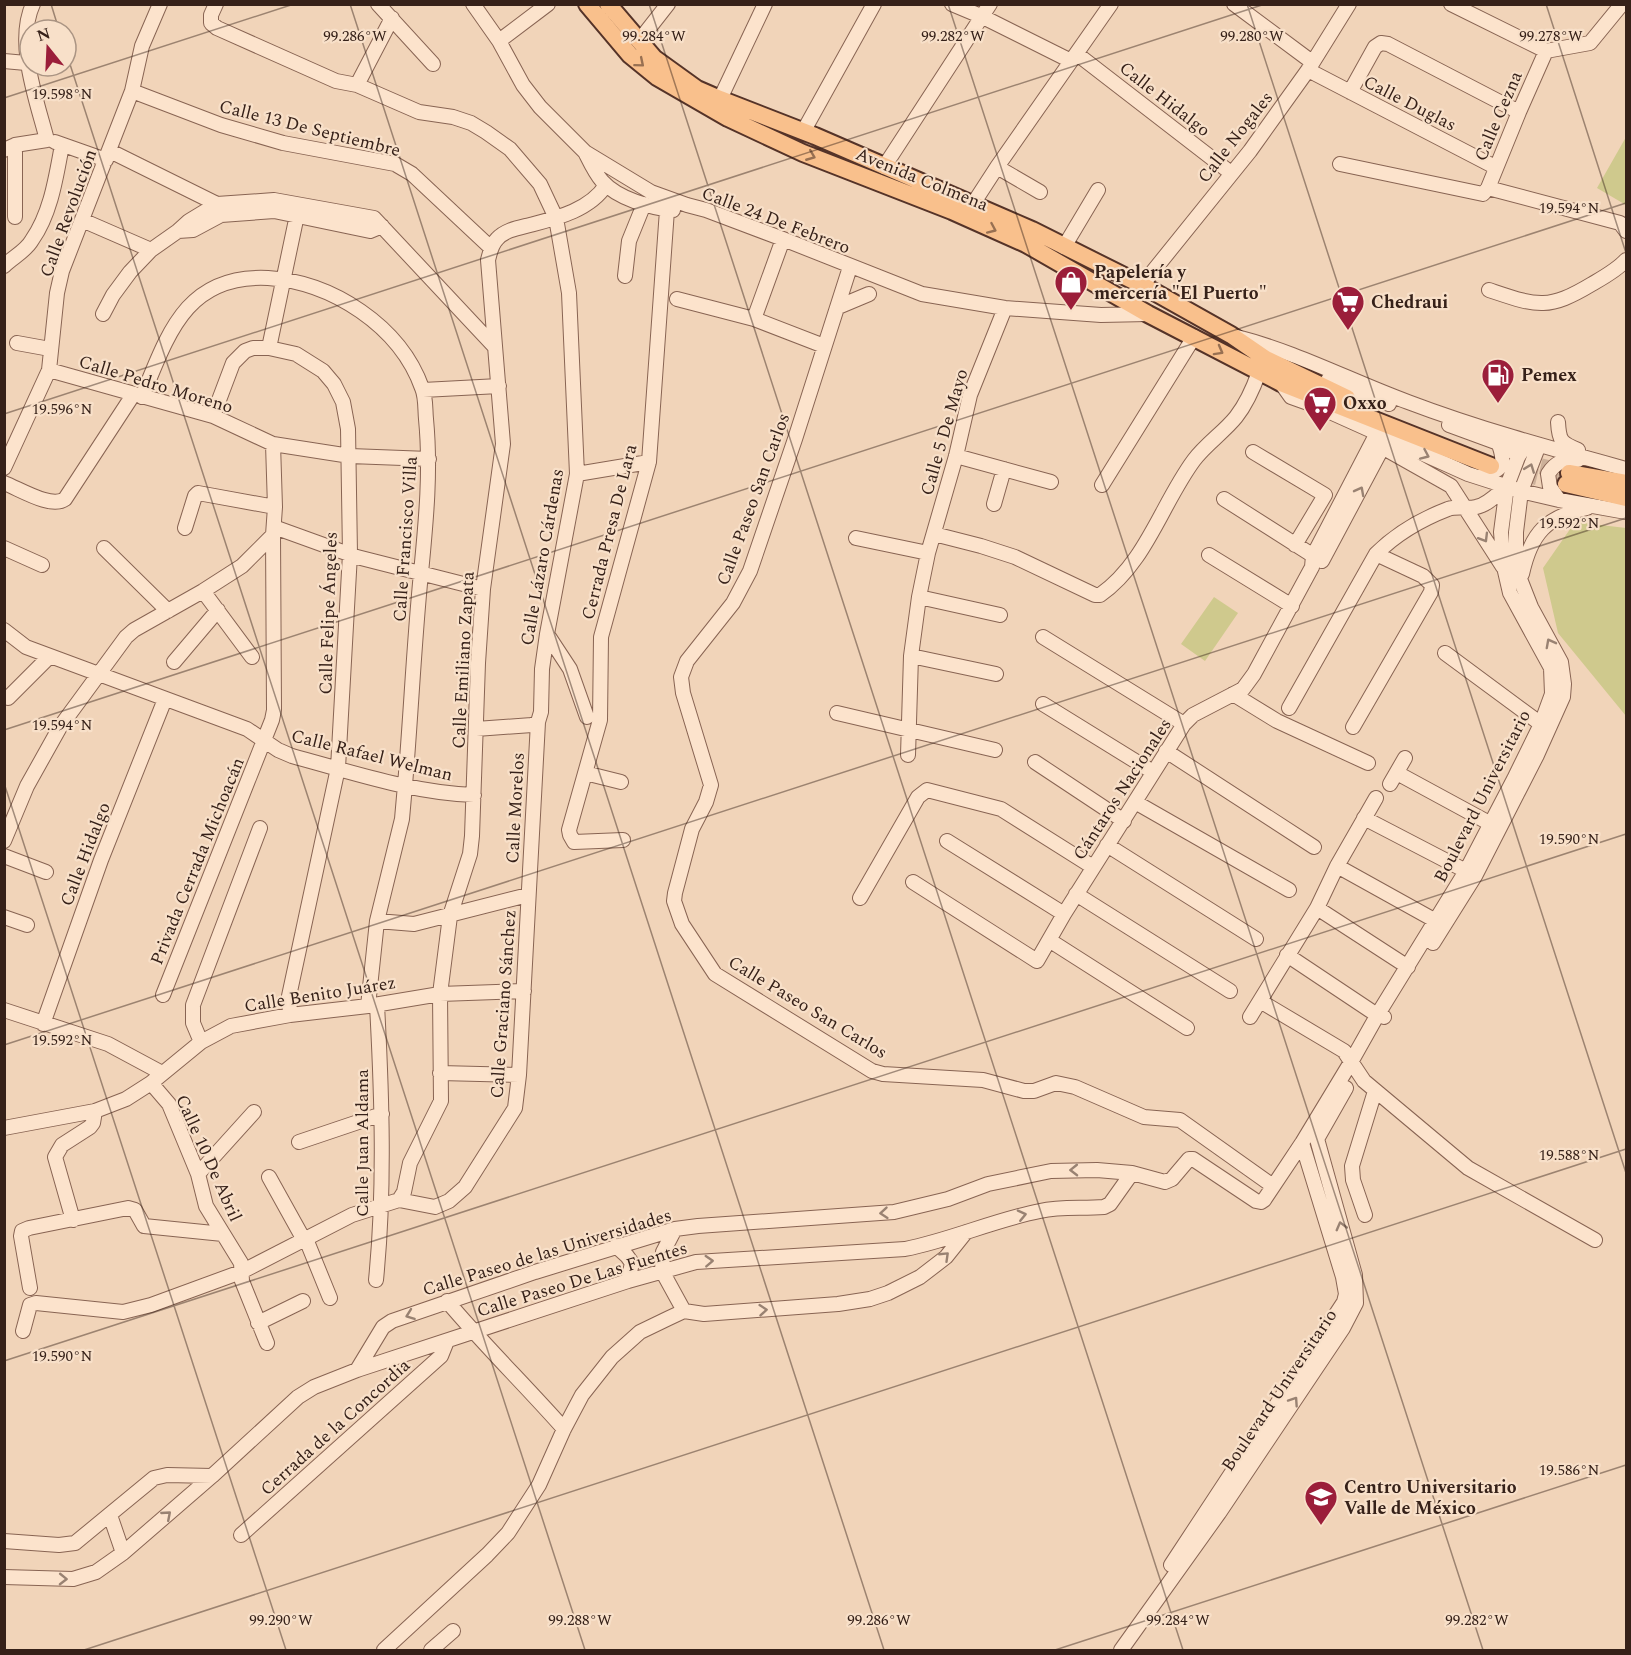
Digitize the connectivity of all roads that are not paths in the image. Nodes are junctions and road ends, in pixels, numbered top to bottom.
1 (160, 4) edge
2 (216, 4) edge
3 (378, 4) edge
4 (473, 4) edge
5 (548, 4) edge
6 (587, 4) edge
7 (608, 4) edge
8 (668, 4) edge
9 (765, 4) edge
10 (874, 4) edge
11 (952, 4) edge
12 (990, 4) edge
13 (1111, 4) edge
14 (1234, 4) edge
15 (1349, 4) edge
16 (1451, 4) edge
17 (1622, 4) edge
18 (983, 17) junction
19 (392, 18) junction
20 (499, 41) junction
21 (639, 41) junction
22 (1546, 51) junction
23 (1074, 57) junction
24 (433, 64) dead end
25 (1310, 66) junction
26 (30, 78) edge
27 (357, 85) junction
28 (132, 91) junction
29 (1350, 92) junction
30 (720, 99) junction
31 (1519, 111) junction
32 (803, 132) junction
33 (47, 140) junction
34 (62, 145) junction
35 (10, 147) edge
36 (585, 152) junction
37 (108, 155) junction
38 (1340, 164) dead end
39 (884, 167) junction
40 (997, 167) junction
41 (1495, 167) junction
42 (1231, 173) junction
43 (606, 185) junction
44 (1098, 190) dead end
45 (1486, 191) junction
46 (1040, 192) dead end
47 (218, 204) junction
48 (644, 204) junction
49 (973, 204) junction
50 (667, 210) junction
51 (706, 210) junction
52 (297, 215) junction
53 (15, 217) dead end
54 (556, 218) junction
55 (82, 220) junction
56 (382, 226) junction
57 (178, 231) junction
58 (1626, 231) edge
59 (783, 239) junction
60 (1064, 247) junction
61 (491, 248) junction
62 (151, 250) junction
63 (1626, 260) edge
64 (4, 266) edge
65 (850, 267) junction
66 (625, 276) dead end
67 (285, 279) junction
68 (1142, 285) junction
69 (1489, 290) dead end
70 (869, 294) dead end
71 (677, 299) dead end
72 (838, 308) junction
73 (1005, 308) junction
74 (103, 314) dead end
75 (1148, 314) junction
76 (754, 319) junction
77 (1194, 337) junction
78 (17, 343) dead end
79 (494, 346) junction
80 (824, 346) junction
81 (269, 348) junction
82 (50, 349) junction
83 (1263, 359) junction
84 (49, 370) junction
85 (1281, 382) junction
86 (499, 386) junction
87 (423, 390) junction
88 (138, 396) junction
89 (213, 416) junction
90 (1558, 422) dead end
91 (1491, 429) junction
92 (1380, 440) junction
93 (273, 444) junction
94 (1533, 444) junction
95 (1253, 452) dead end
96 (1494, 454) junction
97 (350, 456) junction
98 (956, 456) junction
99 (1518, 458) junction
100 (429, 459) junction
101 (1596, 461) junction
102 (649, 462) junction
103 (4, 468) edge
104 (1626, 469) edge
105 (1004, 470) junction
106 (577, 474) junction
107 (1468, 474) junction
108 (1051, 482) dead end
109 (4, 483) edge
110 (1626, 483) edge
111 (1102, 485) dead end
112 (1507, 486) junction
113 (1521, 491) junction
114 (1626, 498) edge
115 (1224, 499) dead end
116 (1559, 500) junction
117 (994, 504) dead end
118 (275, 507) junction
119 (1466, 507) junction
120 (1593, 507) junction
121 (1626, 512) edge
122 (184, 528) dead end
123 (273, 531) junction
124 (934, 534) junction
125 (855, 538) dead end
126 (1295, 545) junction
127 (4, 548) edge
128 (104, 548) dead end
129 (928, 553) junction
130 (350, 554) junction
131 (1376, 554) junction
132 (1209, 555) dead end
133 (1316, 561) junction
134 (42, 564) dead end
135 (1504, 567) junction
136 (421, 573) junction
137 (1520, 579) junction
138 (483, 589) junction
139 (203, 591) junction
140 (919, 597) junction
141 (1292, 606) junction
142 (168, 610) junction
143 (218, 610) junction
144 (1000, 615) dead end
145 (4, 630) edge
146 (547, 634) junction
147 (1043, 637) dead end
148 (1445, 653) dead end
149 (911, 656) junction
150 (49, 657) junction
151 (252, 657) dead end
152 (174, 662) dead end
153 (98, 673) junction
154 (996, 674) dead end
155 (1233, 694) junction
156 (8, 698) dead end
157 (165, 699) junction
158 (1043, 704) dead end
159 (1289, 708) dead end
160 (837, 713) dead end
161 (594, 719) junction
162 (538, 722) junction
163 (1184, 724) junction
164 (1541, 724) junction
165 (1353, 727) dead end
166 (476, 729) junction
167 (909, 729) junction
168 (264, 741) junction
169 (995, 750) dead end
170 (1166, 751) junction
171 (908, 755) dead end
172 (1405, 758) dead end
173 (1035, 762) dead end
174 (1368, 763) dead end
175 (338, 768) junction
176 (1153, 772) junction
177 (585, 773) junction
178 (621, 782) dead end
179 (405, 785) junction
180 (474, 795) junction
181 (1377, 798) dead end
182 (1135, 801) junction
183 (1364, 819) junction
184 (1124, 821) junction
185 (1491, 824) junction
186 (260, 828) dead end
187 (623, 840) dead end
188 (4, 841) edge
189 (947, 841) dead end
190 (1107, 845) junction
191 (1314, 847) dead end
192 (4, 856) edge
193 (1337, 866) junction
194 (1094, 867) junction
195 (1466, 871) junction
196 (46, 872) dead end
197 (913, 882) dead end
198 (1289, 890) dead end
199 (1076, 894) junction
200 (528, 895) junction
201 (860, 898) dead end
202 (1317, 908) junction
203 (1064, 914) junction
204 (450, 916) junction
205 (4, 917) edge
206 (377, 921) junction
207 (1436, 921) junction
208 (27, 926) dead end
209 (1257, 939) dead end
210 (1049, 940) junction
211 (1287, 955) junction
212 (1408, 967) junction
213 (524, 991) junction
214 (1230, 991) dead end
215 (163, 994) dead end
216 (440, 994) junction
217 (1260, 1001) junction
218 (373, 1005) junction
219 (4, 1010) edge
220 (290, 1015) junction
221 (1381, 1016) junction
222 (1250, 1017) dead end
223 (43, 1024) junction
224 (1187, 1028) dead end
225 (201, 1042) junction
226 (1354, 1066) junction
227 (440, 1073) junction
228 (519, 1075) junction
229 (157, 1078) junction
230 (1375, 1091) junction
231 (95, 1110) junction
232 (254, 1112) dead end
233 (382, 1114) junction
234 (4, 1128) edge
235 (1317, 1139) junction
236 (299, 1142) dead end
237 (1302, 1143) junction
238 (1132, 1173) junction
239 (198, 1174) junction
240 (269, 1177) dead end
241 (1273, 1186) junction
242 (399, 1200) junction
243 (381, 1206) junction
244 (1365, 1215) dead end
245 (73, 1220) junction
246 (675, 1229) junction
247 (966, 1232) junction
248 (223, 1234) junction
249 (305, 1240) junction
250 (1595, 1240) dead end
251 (616, 1246) junction
252 (662, 1271) junction
253 (241, 1272) junction
254 (376, 1280) dead end
255 (628, 1281) junction
256 (30, 1288) dead end
257 (330, 1298) dead end
258 (447, 1301) junction
259 (303, 1302) dead end
260 (684, 1311) junction
261 (258, 1323) junction
262 (23, 1331) dead end
263 (472, 1331) junction
264 (447, 1341) junction
265 (267, 1343) dead end
266 (357, 1370) junction
267 (1272, 1423) junction
268 (564, 1429) junction
269 (212, 1476) junction
270 (110, 1515) junction
271 (241, 1535) dead end
272 (4, 1541) edge
273 (123, 1553) junction
274 (4, 1577) edge
275 (453, 1631) dead end
276 (384, 1650) edge
277 (431, 1650) edge
278 (1121, 1650) edge

1 - 28 street, Calle Revolución
2 - 27 street
3 - 19 street
4 - 20 street, Calle 24 De Febrero
5 - 20 street
6 -> 75 main road, Avenida Colmena
7 - 21 main road, Avenida Colmena
8 - 21 street
9 - 30 street
10 - 32 street
11 - 18 street, Calle Hidalgo
12 - 18 street
13 - 23 street
14 - 25 street
15 - 25 street, Calle Nogales
16 - 22 street
17 - 22 street
18 - 23 street, Calle Hidalgo
18 - 39 street
19 - 24 street
19 - 27 street
20 - 36 street, Calle 24 De Febrero
21 - 30 main road, Avenida Colmena
22 - 31 street, Calle Cezna
23 - 40 street
23 - 42 street, Calle Hidalgo
25 - 29 street, Calle Duglas
25 - 42 street, Calle Nogales
26 - 33 street
27 - 54 street
28 - 37 street, Calle Revolución
28 - 61 street, Calle 13 De Septiembre
29 - 31 street
29 - 41 street, Calle Duglas
30 - 32 main road, Avenida Colmena
31 - 41 street, Calle Cezna
32 - 39 main road, Avenida Colmena
33 - 34 street
33 - 35 street
34 - 37 street
34 - 64 street
35 - 53 street
36 - 43 street
36 - 51 street, Calle 24 De Febrero
37 - 47 street
37 - 55 street, Calle Revolución
38 - 45 street
39 - 49 main road, Avenida Colmena
40 - 46 street
40 - 49 street
41 - 45 street, Calle Cezna
42 - 68 street, Calle Nogales
43 - 48 street
43 - 54 street
44 - 60 street
45 - 58 street
47 - 56 street
47 - 57 street
48 - 50 street
48 - 66 street
49 - 60 main road, Avenida Colmena
50 - 51 street
50 - 102 street, Cerrada Presa De Lara
51 - 59 street, Calle 24 De Febrero
52 - 56 street
52 - 57 street
52 - 67 street
54 - 61 street
54 - 106 street, Calle Lázaro Cárdenas
55 - 62 street
55 - 82 street, Calle Revolución
56 - 79 street
57 - 62 street
59 - 65 street, Calle 24 De Febrero
59 - 76 street
60 - 68 main road, Avenida Colmena
61 - 79 street, Calle Emiliano Zapata
62 - 74 street
63 - 69 street
65 - 72 street, Calle Paseo San Carlos
65 - 73 street, Calle 24 De Febrero
67 - 81 street
67 - 87 street, Calle Francisco Villa
67 - 88 street, Calle Francisco Villa
68 - 83 main road, Avenida Colmena
70 - 72 street
71 - 76 street
72 - 80 street, Calle Paseo San Carlos
73 - 75 street, Calle 24 De Febrero
73 - 98 street, Calle 5 De Mayo
75 - 77 main road, Avenida Colmena
76 - 80 street
77 -> 83 main road, Avenida Colmena
77 - 111 street
78 - 82 street
79 - 86 street, Calle Emiliano Zapata
80 - 241 street, Calle Paseo San Carlos
81 - 89 street, Calle Felipe Ángeles
81 - 97 street, Calle Felipe Ángeles
82 - 84 street, Calle Revolución
83 - 85 main road
83 - 91 street
83 - 96 main road
83 - 124 street
84 - 88 street, Calle Pedro Moreno
84 - 103 street, Calle Revolución
85 - 92 street
85 - 96 main road
86 - 87 street
86 - 138 street, Calle Emiliano Zapata
87 - 100 street, Calle Francisco Villa
88 - 89 street, Calle Pedro Moreno
88 - 109 street, Calle Francisco Villa
89 - 93 street, Calle Pedro Moreno
90 - 101 street
91 - 94 street
91 - 96 street
92 -> 107 street
92 - 119 street
92 - 133 street, Cántaros Nacionales
93 - 97 street, Calle Pedro Moreno
93 - 118 street, Privada Cerrada Michoacán
94 - 99 street, Boulevard Universitario
94 - 101 street
113 -> 94 street, Boulevard Universitario
95 - 126 street
96 - 99 street
96 - 107 street
97 - 100 street, Calle Pedro Moreno
97 - 130 street, Calle Felipe Ángeles
98 - 105 street
98 - 124 street, Calle 5 De Mayo
99 - 112 street, Boulevard Universitario
100 - 136 street, Calle Francisco Villa
101 - 104 street
101 - 116 street
102 - 106 street
102 - 161 street, Cerrada Presa De Lara
105 - 108 street
105 - 117 street
106 - 146 street, Calle Lázaro Cárdenas
107 - 112 street
110 - 114 main road
112 - 113 street
112 - 119 street
112 - 135 street, Boulevard Universitario
113 - 116 street
113 - 137 street, Boulevard Universitario
115 - 126 street
116 - 120 street
118 - 122 street
118 - 123 street, Privada Cerrada Michoacán
119 - 131 street
119 -> 135 street
120 - 121 street
120 - 137 street
123 - 130 street
123 - 139 street
123 - 168 street, Privada Cerrada Michoacán
124 - 129 street, Calle 5 De Mayo
125 - 129 street
126 - 133 street
127 - 134 street
128 - 142 street
129 - 140 street, Calle 5 De Mayo
130 - 136 street
130 - 175 street, Calle Felipe Ángeles
131 - 159 street
131 - 165 street
132 - 141 street
133 - 141 street, Cántaros Nacionales
135 - 164 street, Boulevard Universitario
136 - 138 street
136 - 179 street, Calle Francisco Villa
221 -> 137 street, Boulevard Universitario
138 - 166 street, Calle Emiliano Zapata
139 - 142 street
139 - 143 street
140 - 144 street
140 - 149 street, Calle 5 De Mayo
141 - 155 street, Cántaros Nacionales
142 - 153 street
143 - 151 street
143 - 152 street
145 - 150 street, Calle Rafael Welman
146 - 161 street
146 - 162 street, Calle Lázaro Cárdenas
147 - 163 street
148 - 164 street
149 - 154 street
149 - 167 street, Calle 5 De Mayo
150 - 153 street, Calle Rafael Welman
150 - 156 street
153 - 157 street, Calle Rafael Welman
153 - 188 street
155 - 163 street, Cántaros Nacionales
155 - 174 street
157 - 168 street, Calle Rafael Welman
157 - 223 street, Calle Hidalgo
158 - 176 street
160 - 167 street
161 - 177 street, Cerrada Presa De Lara
162 - 166 street
162 - 200 street, Calle Morelos
163 - 170 street, Cántaros Nacionales
164 - 185 street, Boulevard Universitario
166 - 180 street, Calle Emiliano Zapata
167 - 169 street
167 - 171 street, Calle 5 De Mayo
168 - 175 street, Calle Rafael Welman
168 - 215 street, Privada Cerrada Michoacán
170 - 176 street, Cántaros Nacionales
170 - 191 street
172 - 185 street
173 - 184 street
175 - 179 street, Calle Rafael Welman
175 - 220 street, Calle Felipe Ángeles
176 - 182 street, Cántaros Nacionales
177 - 178 street
177 - 187 street, Cerrada Presa De Lara
179 - 180 street, Calle Rafael Welman
179 - 206 street, Calle Francisco Villa
180 - 204 street, Calle Emiliano Zapata
181 - 183 street
182 - 184 street, Cántaros Nacionales
182 - 198 street
183 - 193 street
183 - 195 street
184 - 190 street, Cántaros Nacionales
185 - 195 street, Boulevard Universitario
186 - 225 street
189 - 203 street
190 - 194 street, Cántaros Nacionales
190 - 209 street
192 - 196 street
193 - 202 street
193 - 207 street
194 - 199 street, Cántaros Nacionales
194 - 201 street
195 - 207 street, Boulevard Universitario
197 - 210 street, Cántaros Nacionales
199 - 203 street, Cántaros Nacionales
199 - 214 street
200 - 204 street
200 - 213 street, Calle Graciano Sánchez
202 - 211 street
202 - 212 street
203 - 210 street, Cántaros Nacionales
204 - 206 street
204 - 216 street, Calle Emiliano Zapata
205 - 208 street
206 - 218 street, Calle Francisco Villa
207 - 212 street, Boulevard Universitario
210 - 224 street
211 - 217 street
211 - 221 street
212 - 221 street, Boulevard Universitario
213 - 216 street, Calle Benito Juárez
213 - 228 street, Calle Graciano Sánchez
216 - 218 street, Calle Benito Juárez
216 - 227 street, Calle Emiliano Zapata
217 - 222 street
217 - 226 street
218 - 220 street, Calle Benito Juárez
218 - 233 street, Calle Juan Aldama
219 - 223 street
220 - 225 street, Calle Benito Juárez
221 - 226 street, Boulevard Universitario
223 - 229 street
225 - 229 street, Calle Benito Juárez
226 - 230 street
226 - 235 street, Boulevard Universitario
226 - 237 street, Boulevard Universitario
227 - 228 street
227 - 242 street, Calle Emiliano Zapata
228 - 242 street, Calle Graciano Sánchez
229 - 231 street, Calle Benito Juárez
229 - 239 street, Calle 10 De Abril
230 - 244 street
230 - 250 street
231 - 234 street, Calle Benito Juárez
231 - 245 street
232 - 239 street
233 - 236 street
233 - 243 street, Calle Juan Aldama
235 - 237 street
267 -> 235 street, Boulevard Universitario
237 - 241 street
237 - 267 street, Boulevard Universitario
238 - 241 street, Calle Paseo de las Universidades
238 -> 246 street, Calle Paseo de las Universidades
247 -> 238 street, Calle Paseo De Las Fuentes
239 - 248 street, Calle 10 De Abril
240 - 249 street
242 - 243 street
243 - 249 street
243 - 254 street, Calle Juan Aldama
245 - 248 street
245 - 256 street
246 - 251 street, Calle Paseo de las Universidades
246 - 252 street
252 -> 247 street, Calle Paseo De Las Fuentes
260 -> 247 street
248 - 253 street, Calle 10 De Abril
249 - 253 street
249 - 257 street
251 - 255 street
251 - 258 street, Calle Paseo de las Universidades
252 - 255 street, Calle Paseo De Las Fuentes
252 - 260 street
253 - 261 street, Calle 10 De Abril
253 - 262 street
255 - 263 street, Calle Paseo De Las Fuentes
258 - 263 street
258 -> 266 street, Calle Paseo de las Universidades
259 - 261 street
260 - 268 street
261 - 265 street, Calle 10 De Abril
263 - 264 street, Calle Paseo De Las Fuentes
263 - 268 street
264 - 266 street, Calle Paseo De Las Fuentes
264 - 271 street, Cerrada de la Concordia
266 - 269 street, Calle Paseo De Las Fuentes
267 - 278 street, Boulevard Universitario
268 - 276 street
269 - 270 street
273 -> 269 street, Calle Paseo De Las Fuentes
270 - 272 street
270 - 273 street
274 -> 273 street, Calle Paseo De Las Fuentes
275 - 277 street

